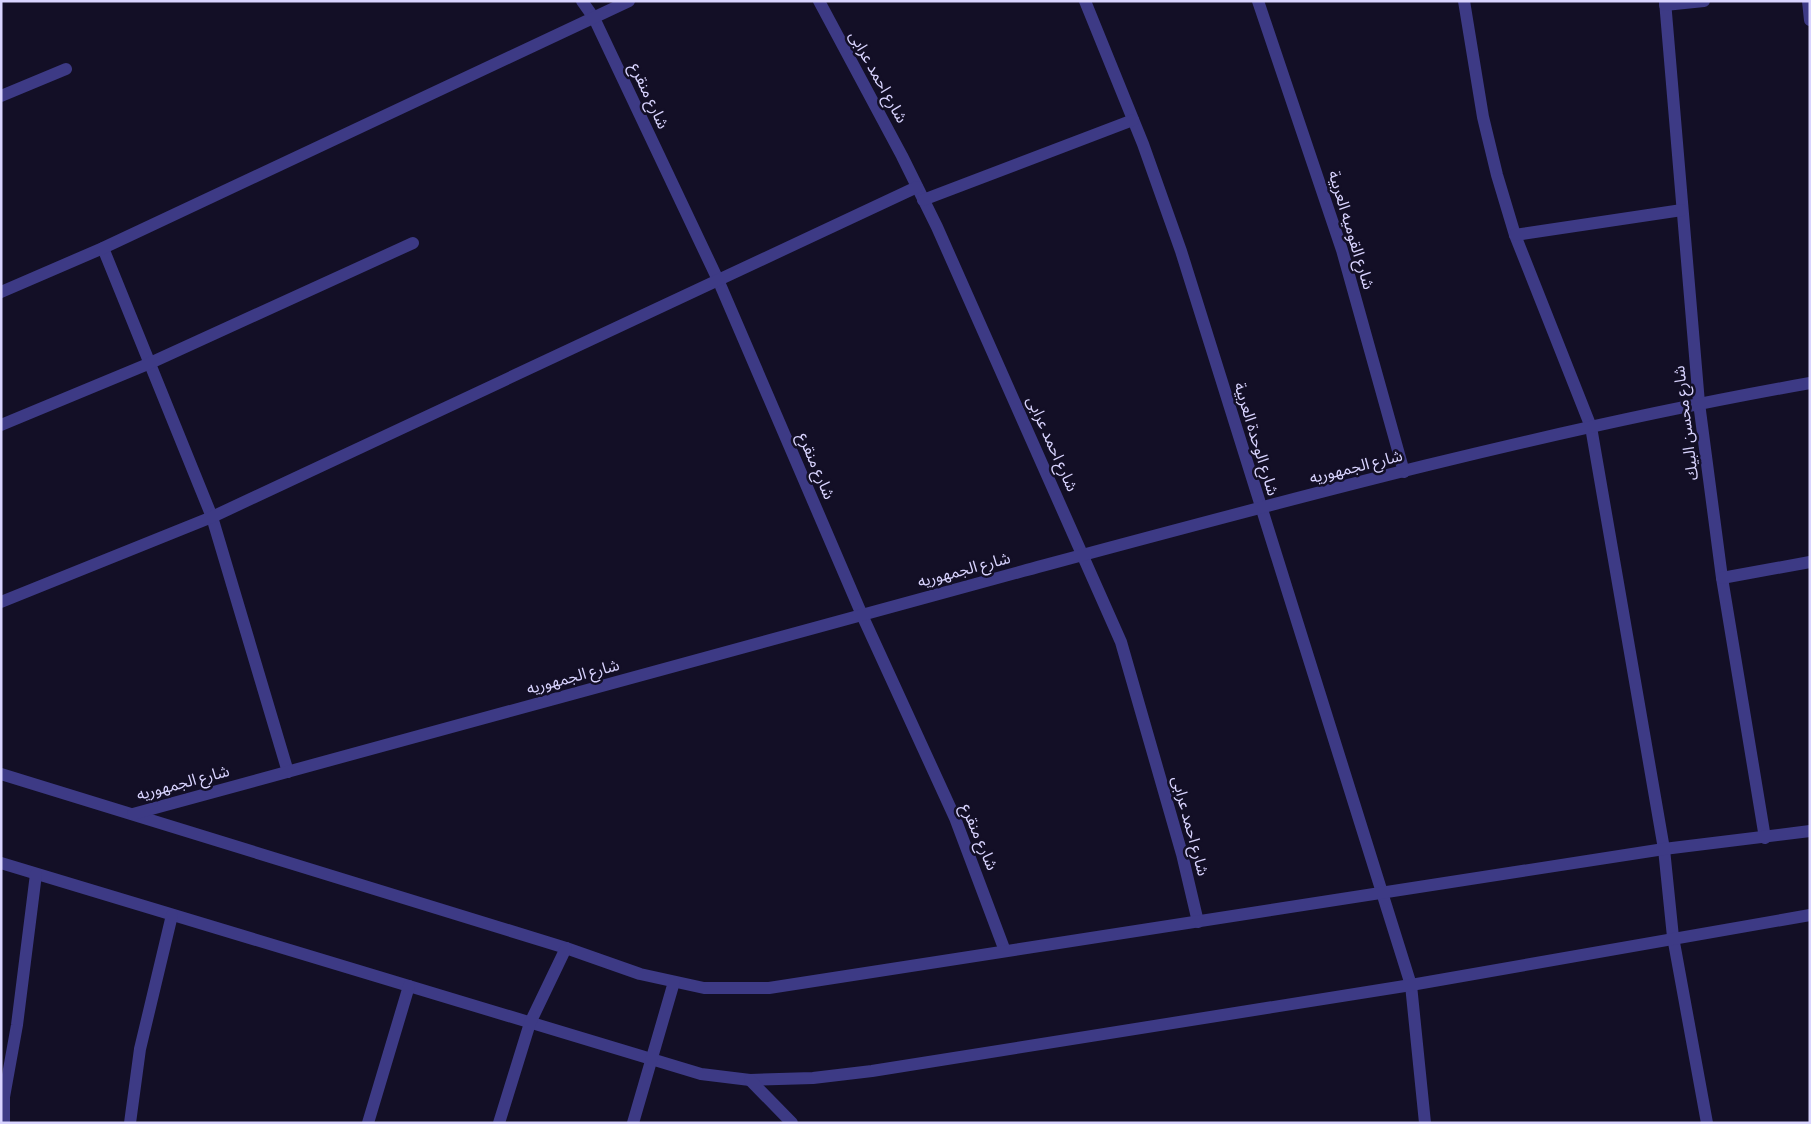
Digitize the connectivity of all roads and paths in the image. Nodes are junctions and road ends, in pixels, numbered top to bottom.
1 (582, 1) edge
2 (629, 1) edge
3 (819, 1) edge
4 (1085, 1) edge
5 (1258, 1) edge
6 (1464, 1) edge
7 (1704, 1) edge
8 (1808, 1) edge
9 (1665, 3) edge
10 (594, 18) junction
11 (1810, 20) edge
12 (66, 69) dead end
13 (1, 96) edge
14 (1134, 120) junction
15 (918, 187) junction
16 (923, 200) junction
17 (1682, 210) junction
18 (1515, 236) junction
19 (412, 243) dead end
20 (103, 248) junction
21 (719, 282) junction
22 (1, 292) edge
23 (148, 364) junction
24 (1810, 383) edge
25 (1699, 403) junction
26 (1, 425) edge
27 (1591, 426) junction
28 (1404, 472) junction
29 (1260, 507) junction
30 (212, 517) junction
31 (1083, 555) junction
32 (1810, 562) edge
33 (1722, 578) junction
34 (1, 602) edge
35 (862, 615) junction
36 (288, 772) junction
37 (1, 774) edge
38 (133, 814) junction
39 (1810, 831) edge
40 (1765, 838) junction
41 (1664, 849) junction
42 (1, 863) edge
43 (36, 874) junction
44 (1382, 893) junction
45 (172, 915) junction
46 (1810, 915) edge
47 (1198, 922) junction
48 (1674, 937) junction
49 (566, 948) junction
50 (1005, 951) junction
51 (674, 982) junction
52 (1411, 985) junction
53 (409, 986) junction
54 (530, 1023) junction
55 (652, 1059) junction
56 (750, 1080) junction
57 (4, 1123) edge
58 (130, 1123) edge
59 (368, 1123) edge
60 (499, 1123) edge
61 (633, 1123) edge
62 (792, 1123) edge
63 (1425, 1123) edge
64 (1707, 1123) edge

1 - 10 street, شارع منقرع
2 - 10 street
3 - 15 street, شارع احمد عرابى
4 - 14 street, شارع الوحدة العربية
5 - 28 street, شارع القوميه العربية
6 - 18 street
7 - 9 street
8 - 11 street
9 - 17 street, شارع محسن البيك
10 - 20 street
10 - 21 street, شارع منقرع
12 - 13 street
14 - 16 street
14 - 29 street, شارع الوحدة العربية
15 - 16 street, شارع احمد عرابى
15 - 21 street
16 - 31 street, شارع احمد عرابى
17 - 18 street
17 - 25 street, شارع محسن البيك
18 - 27 street
19 - 23 street
20 - 22 street
20 - 23 street
21 - 30 street
21 - 35 street, شارع منقرع
23 - 26 street
23 - 30 street
24 - 25 street, شارع الجمهوريه
25 - 27 street, شارع الجمهوريه
25 - 33 street, شارع محسن البيك
27 - 28 street, شارع الجمهوريه
27 - 41 street
28 - 29 street, شارع الجمهوريه
29 - 31 street, شارع الجمهوريه
29 - 44 street, شارع الوحدة العربية
30 - 34 street
30 - 36 street
31 - 35 street, شارع الجمهوريه
31 - 47 street, شارع احمد عرابى
32 - 33 street
33 - 40 street, شارع محسن البيك
35 - 36 street, شارع الجمهوريه
35 - 50 street, شارع منقرع
36 - 38 street, شارع الجمهوريه
37 - 38 street
38 - 49 street
39 - 40 street
40 - 41 street
41 - 44 street
41 - 48 street
42 - 43 street
43 - 45 street
43 - 57 street
44 - 47 street
44 - 52 street, شارع الوحدة العربية
45 - 53 street
45 - 58 street
46 - 48 street
47 - 50 street
48 - 52 street
48 - 64 street
49 - 51 street
49 - 54 street
50 - 51 street
51 - 55 street
52 - 56 street
52 - 63 street, شارع الوحدة العربية
53 - 54 street
53 - 59 street
54 - 55 street
54 - 60 street
55 - 56 street
55 - 61 street
56 - 62 street

